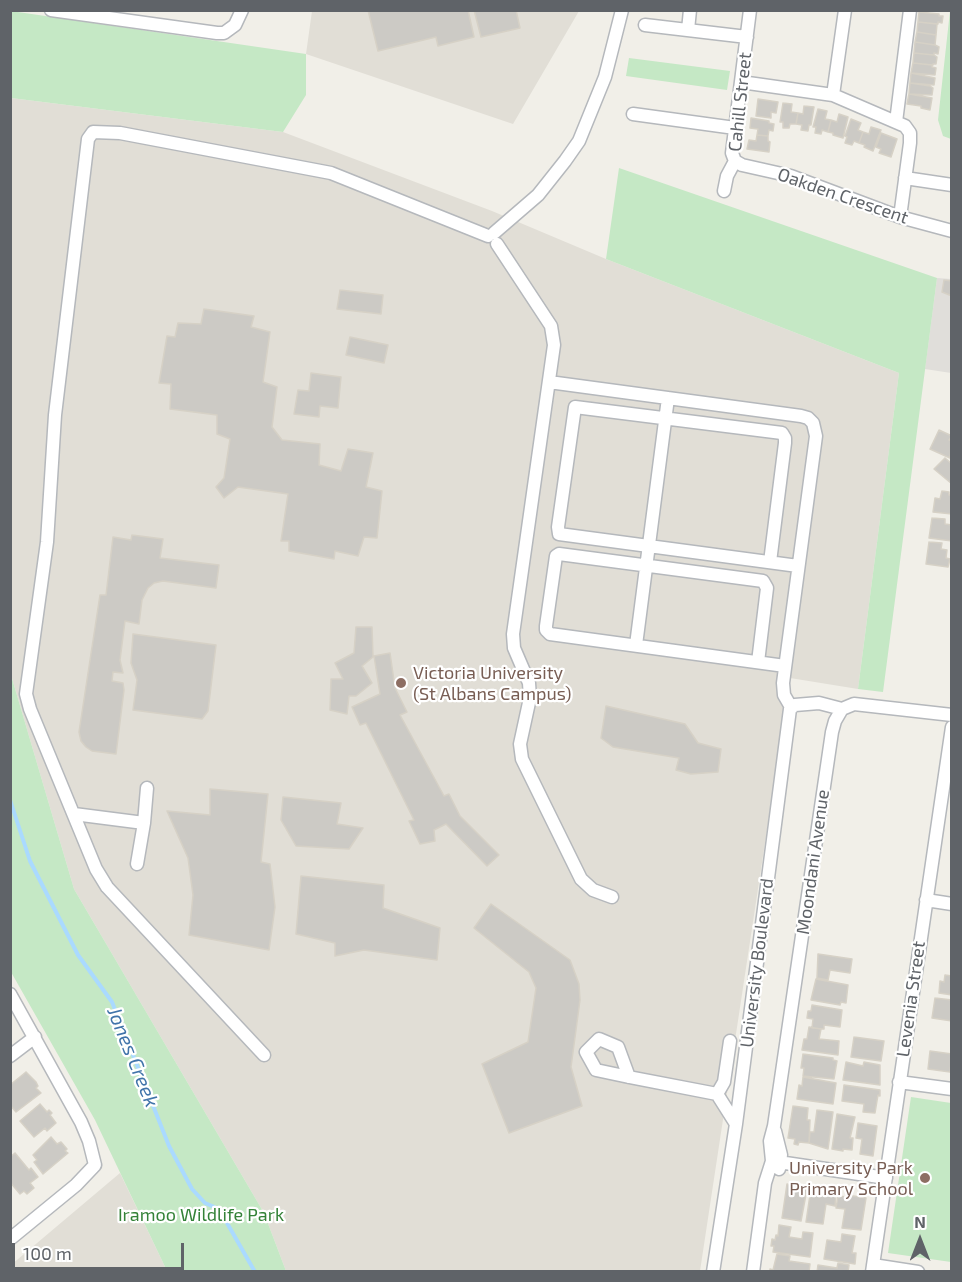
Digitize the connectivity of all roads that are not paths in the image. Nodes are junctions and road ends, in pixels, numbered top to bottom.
1 (51, 10) edge
2 (242, 10) edge
3 (622, 10) edge
4 (690, 10) edge
5 (750, 10) edge
6 (845, 10) edge
7 (910, 10) edge
8 (645, 25) dead end
9 (688, 30) junction
10 (747, 37) junction
11 (741, 82) junction
12 (833, 95) junction
13 (633, 114) dead end
14 (896, 122) junction
15 (735, 128) junction
16 (735, 161) junction
17 (905, 178) junction
18 (951, 185) edge
19 (724, 191) dead end
20 (900, 217) junction
21 (951, 231) edge
22 (494, 238) junction
23 (549, 382) junction
24 (668, 398) junction
25 (666, 417) junction
26 (649, 547) junction
27 (770, 562) junction
28 (646, 566) junction
29 (798, 566) junction
30 (636, 645) junction
31 (758, 662) junction
32 (785, 666) junction
33 (791, 707) junction
34 (842, 710) junction
35 (951, 716) edge
36 (951, 727) edge
37 (147, 788) dead end
38 (74, 814) junction
39 (144, 823) junction
40 (137, 864) dead end
41 (612, 897) dead end
42 (926, 900) junction
43 (951, 904) edge
44 (10, 994) edge
45 (35, 1037) junction
46 (730, 1041) dead end
47 (264, 1055) dead end
48 (10, 1056) edge
49 (628, 1077) dead end
50 (899, 1082) junction
51 (951, 1089) edge
52 (717, 1094) junction
53 (736, 1124) junction
54 (776, 1162) junction
55 (886, 1178) junction
56 (10, 1239) edge
57 (873, 1268) edge
58 (713, 1272) edge
59 (753, 1272) edge
60 (918, 1272) edge

1 - 2 street
3 - 22 street
4 - 9 street
5 - 10 street, Cahill Street
6 - 12 street
7 - 14 street
8 - 9 street
9 - 10 street
10 - 11 street, Cahill Street
11 - 12 street
11 - 15 street, Cahill Street
12 - 14 street
13 - 15 street
14 - 17 street
15 - 16 street, Cahill Street
16 - 19 street, Cahill Street
16 - 20 street, Oakden Crescent
17 - 18 street
17 - 20 street
20 - 21 street, Oakden Crescent
22 - 23 street
22 - 38 street
23 - 24 street
23 - 41 street
24 - 25 street
24 - 29 street
25 - 26 street
25 - 26 street
25 - 27 street
26 - 27 street
26 - 28 street
27 - 29 street
28 - 30 street
28 - 30 street
28 - 31 street
29 - 32 street
30 - 31 street
31 - 32 street
32 - 33 street
33 - 34 street
33 - 53 street, University Boulevard
34 - 35 street
34 - 54 street, Moondani Avenue
36 - 42 street, Levenia Street
37 - 39 street
38 - 39 street
38 - 47 street
39 - 40 street
42 - 43 street
42 - 50 street, Levenia Street
44 - 45 street
45 - 48 street
45 - 56 street
46 - 52 street
49 - 52 street
50 - 51 street
50 - 55 street, Levenia Street
52 - 53 street
53 - 58 street, University Boulevard
54 - 55 street
54 - 59 street, Moondani Avenue
55 - 57 street, Levenia Street
57 - 60 street

